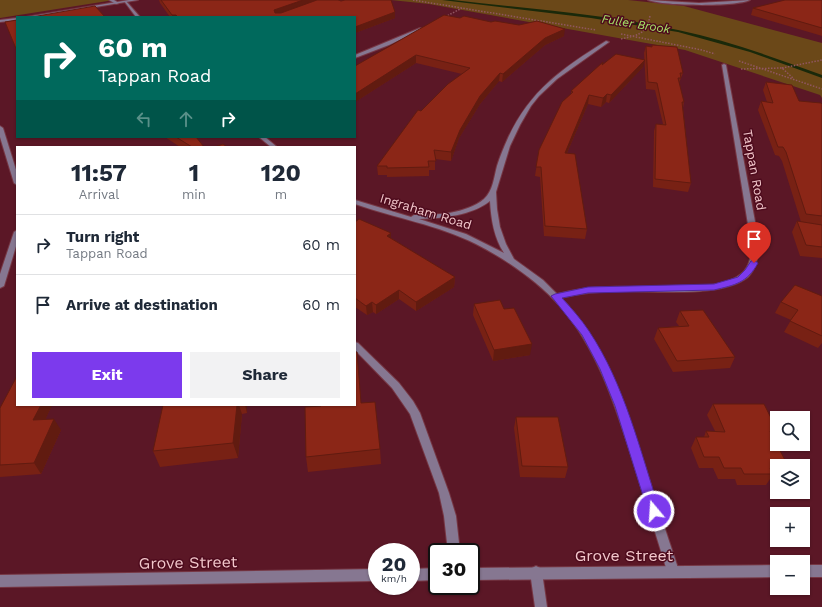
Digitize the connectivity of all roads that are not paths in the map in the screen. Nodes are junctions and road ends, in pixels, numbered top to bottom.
1 (111, 0) edge
2 (136, 0) edge
3 (650, 0) edge
4 (748, 0) edge
5 (126, 2) junction
6 (117, 3) junction
7 (34, 16) edge
8 (137, 16) edge
9 (16, 19) edge
10 (439, 20) edge
11 (0, 21) edge
12 (607, 42) road end
13 (356, 57) edge
14 (724, 66) road end
15 (0, 128) edge
16 (263, 138) edge
17 (273, 146) edge
18 (16, 179) edge
19 (493, 190) junction
20 (356, 202) edge
21 (400, 216) junction
22 (16, 235) edge
23 (521, 267) junction
24 (0, 286) edge
25 (555, 296) junction
26 (356, 347) edge
27 (453, 543) edge
28 (673, 571) junction
29 (770, 571) edge
30 (810, 571) edge
31 (822, 571) edge
32 (536, 572) junction
33 (480, 574) edge
34 (368, 575) edge
35 (0, 581) edge
36 (541, 607) edge

1 - 6 street
2 - 5 street
3 - 4 street
5 - 6 street
5 - 8 street
6 - 7 street
9 - 11 street
10 - 13 street
12 - 19 street
14 - 25 street, Tappan Road
15 - 18 street
16 - 17 street
19 - 21 street
19 - 23 street
20 - 21 street, Ingraham Road
21 - 23 street, Ingraham Road
22 - 24 street
23 - 25 street, Ingraham Road
25 - 28 street, Ingraham Road
26 - 27 street
28 - 29 street, Grove Street
28 - 32 street, Grove Street
30 - 31 street
32 - 33 street, Grove Street
32 - 36 street
34 - 35 street, Grove Street

